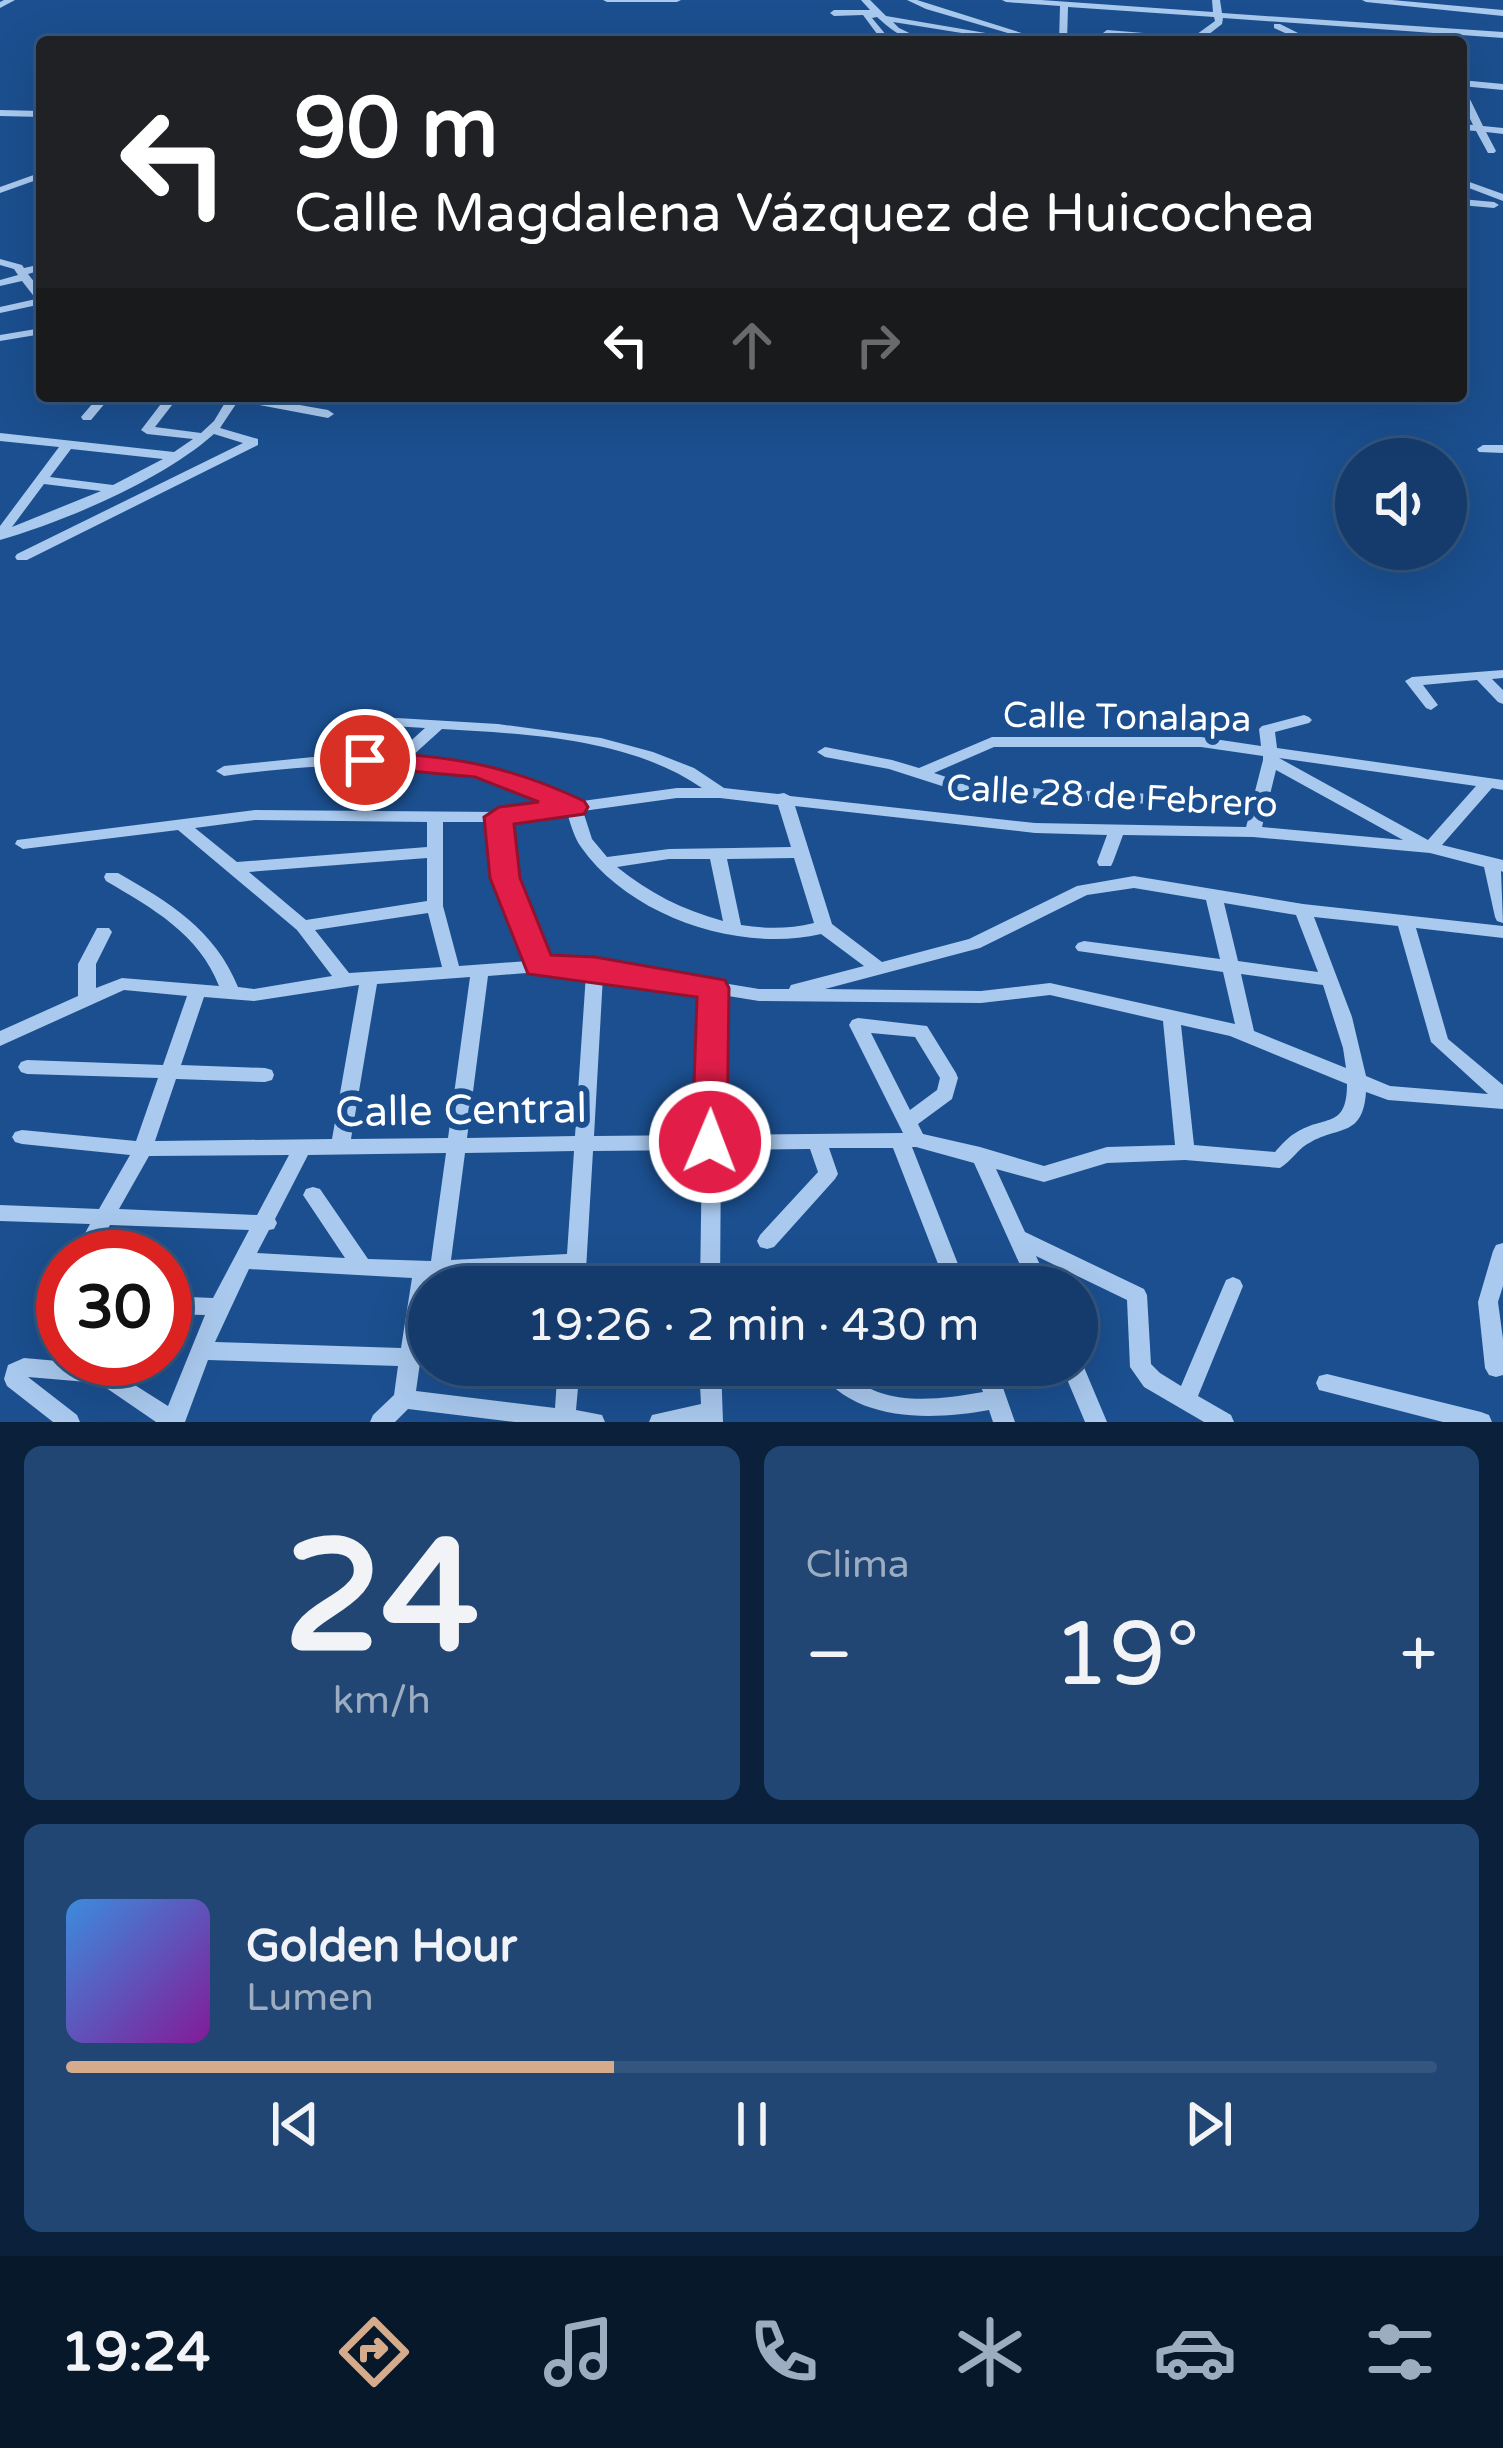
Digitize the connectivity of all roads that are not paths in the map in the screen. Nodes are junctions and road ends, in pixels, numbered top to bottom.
1 (11, 0) edge
2 (609, 0) edge
3 (676, 0) edge
4 (865, 0) edge
5 (911, 0) edge
6 (1006, 0) edge
7 (1142, 0) edge
8 (1216, 0) edge
9 (1366, 0) edge
10 (1024, 1) edge
11 (653, 2) edge
12 (1442, 4) edge
13 (0, 5) edge
14 (1064, 5) junction
15 (1103, 5) edge
16 (1478, 6) edge
17 (834, 13) dead end
18 (1144, 13) junction
19 (1503, 13) edge
20 (907, 14) dead end
21 (877, 15) junction
22 (1221, 19) junction
23 (1267, 21) junction
24 (961, 22) junction
25 (1025, 25) dead end
26 (899, 32) junction
27 (1454, 32) junction
28 (876, 33) junction
29 (1142, 35) junction
30 (1503, 35) edge
31 (880, 36) edge
32 (909, 36) edge
33 (921, 36) edge
34 (947, 36) edge
35 (1012, 36) edge
36 (1018, 36) edge
37 (1064, 36) edge
38 (1106, 36) edge
39 (1124, 36) edge
40 (1151, 36) edge
41 (1200, 36) edge
42 (1299, 36) edge
43 (1443, 36) edge
44 (1467, 87) edge
45 (1503, 87) edge
46 (1467, 102) edge
47 (0, 112) edge
48 (36, 114) edge
49 (1467, 128) edge
50 (1478, 129) junction
51 (1503, 131) edge
52 (1491, 151) dead end
53 (36, 177) edge
54 (1467, 185) edge
55 (0, 190) edge
56 (1467, 202) edge
57 (1503, 202) edge
58 (3, 262) edge
59 (36, 270) edge
60 (23, 275) junction
61 (0, 283) edge
62 (36, 291) edge
63 (36, 299) edge
64 (0, 310) edge
65 (36, 333) edge
66 (0, 338) edge
67 (100, 402) edge
68 (168, 402) edge
69 (231, 402) edge
70 (264, 402) edge
71 (328, 415) dead end
72 (87, 418) dead end
73 (208, 433) junction
74 (3, 442) edge
75 (68, 444) junction
76 (1483, 449) dead end
77 (1503, 449) edge
78 (173, 455) junction
79 (197, 470) junction
80 (41, 480) junction
81 (112, 489) junction
82 (132, 502) junction
83 (32, 527) junction
84 (0, 536) edge
85 (55, 540) junction
86 (22, 557) dead end
87 (1503, 674) edge
88 (1480, 676) junction
89 (1503, 699) edge
90 (1431, 705) dead end
91 (1304, 720) dead end
92 (363, 721) dead end
93 (439, 724) junction
94 (825, 752) dead end
95 (1270, 754) junction
96 (399, 760) junction
97 (224, 771) dead end
98 (919, 774) junction
99 (1496, 783) edge
100 (720, 793) junction
101 (784, 798) junction
102 (1260, 803) junction
103 (573, 807) junction
104 (435, 817) junction
105 (499, 817) junction
106 (182, 825) junction
107 (1118, 829) junction
108 (1252, 832) junction
109 (23, 844) dead end
110 (1430, 848) junction
111 (717, 852) junction
112 (802, 852) junction
113 (432, 853) junction
114 (1105, 862) dead end
115 (606, 863) junction
116 (1497, 865) edge
117 (238, 867) junction
118 (112, 877) dead end
119 (1214, 897) junction
120 (435, 907) junction
121 (1303, 910) junction
122 (1503, 917) edge
123 (1405, 920) junction
124 (304, 926) junction
125 (824, 927) junction
126 (734, 928) junction
127 (103, 932) dead end
128 (1503, 932) edge
129 (1084, 946) dead end
130 (1226, 965) junction
131 (539, 966) junction
132 (595, 968) junction
133 (878, 968) junction
134 (480, 970) junction
135 (452, 972) junction
136 (369, 978) junction
137 (1326, 979) junction
138 (345, 980) junction
139 (713, 988) junction
140 (198, 989) junction
141 (231, 993) junction
142 (776, 996) junction
143 (87, 998) junction
144 (1171, 1016) junction
145 (1246, 1034) junction
146 (0, 1040) edge
147 (27, 1067) dead end
148 (166, 1074) junction
149 (266, 1075) dead end
150 (1360, 1082) junction
151 (1503, 1099) edge
152 (908, 1134) junction
153 (22, 1137) dead end
154 (817, 1140) junction
155 (710, 1142) junction
156 (455, 1144) junction
157 (586, 1144) junction
158 (303, 1146) junction
159 (340, 1146) junction
160 (143, 1149) junction
161 (1185, 1152) junction
162 (980, 1154) junction
163 (313, 1195) dead end
164 (0, 1213) edge
165 (105, 1216) junction
166 (267, 1223) junction
167 (97, 1230) edge
168 (1018, 1238) junction
169 (767, 1240) dead end
170 (1503, 1251) edge
171 (248, 1261) junction
172 (577, 1262) junction
173 (360, 1263) junction
174 (432, 1266) edge
175 (504, 1266) edge
176 (577, 1266) edge
177 (710, 1266) edge
178 (950, 1266) edge
179 (1027, 1266) edge
180 (408, 1268) edge
181 (1233, 1286) dead end
182 (1496, 1303) edge
183 (192, 1306) edge
184 (218, 1307) junction
185 (204, 1351) junction
186 (408, 1357) edge
187 (1496, 1368) dead end
188 (408, 1371) edge
189 (1327, 1384) dead end
190 (567, 1386) edge
191 (711, 1386) edge
192 (841, 1386) edge
193 (991, 1386) edge
194 (1081, 1386) edge
195 (404, 1399) junction
196 (996, 1399) junction
197 (1185, 1401) junction
198 (465, 1414) edge
199 (712, 1417) edge
200 (565, 1418) junction
201 (173, 1421) edge
202 (69, 1422) edge
203 (382, 1422) edge
204 (594, 1422) edge
205 (660, 1422) edge
206 (1004, 1422) edge
207 (1096, 1422) edge
208 (1223, 1422) edge
209 (1481, 1422) edge

1 - 13 street
2 - 11 street
3 - 11 street
4 - 21 street
5 - 24 street
6 - 10 street
7 - 18 street
8 - 22 street
9 - 12 street
10 - 14 street
10 - 25 street
12 - 16 street
14 - 15 street
14 - 37 street
15 - 18 street
15 - 38 street
16 - 19 street
17 - 21 street
18 - 22 street
18 - 29 street
20 - 24 street
21 - 24 street
21 - 26 street
21 - 28 street
22 - 23 street
22 - 41 street
23 - 27 street
23 - 42 street
24 - 34 street
24 - 35 street
24 - 36 street
26 - 28 street
26 - 32 street
26 - 33 street
27 - 30 street
27 - 43 street
28 - 31 street
29 - 39 street
29 - 40 street
44 - 45 street
46 - 50 street
47 - 48 street
49 - 50 street
50 - 51 street
50 - 52 street
53 - 55 street
54 - 57 street
56 - 57 street
58 - 60 street
59 - 60 street
60 - 61 street
60 - 62 street
63 - 64 street
65 - 66 street
67 - 72 street
68 - 73 street
69 - 73 street
70 - 71 street
73 - 78 street
73 - 79 street
74 - 75 street
75 - 78 street
75 - 80 street
76 - 77 street
78 - 79 street
78 - 81 street
79 - 82 street
80 - 81 street
80 - 84 street
81 - 82 street
81 - 83 street
82 - 85 street
83 - 84 street
83 - 85 street
85 - 86 street
87 - 88 street
88 - 89 street
88 - 90 street
91 - 95 street
92 - 93 street
93 - 96 street
93 - 100 street
94 - 98 street
95 - 98 street, Calle Tonalapa
95 - 99 street, Calle Tonalapa
95 - 102 street
95 - 110 street
96 - 97 street
96 - 103 street
98 - 102 street
99 - 110 street
100 - 101 street, Calle 28 de Febrero
100 - 103 street, Calle 28 de Febrero
101 - 107 street, Calle 28 de Febrero
101 - 112 street
102 - 108 street
103 - 105 street, Calle 28 de Febrero
103 - 115 street
104 - 105 street, Calle 28 de Febrero
104 - 106 street, Calle 28 de Febrero
104 - 113 street
105 - 131 street
106 - 109 street, Calle 28 de Febrero
106 - 117 street
107 - 108 street, Calle 28 de Febrero
107 - 114 street
108 - 110 street, Calle 28 de Febrero
110 - 116 street, Calle 28 de Febrero
111 - 112 street
111 - 115 street
111 - 126 street
112 - 125 street
113 - 117 street
113 - 120 street
115 - 126 street
116 - 122 street
117 - 124 street
118 - 141 street
119 - 121 street
119 - 130 street
119 - 133 street
120 - 124 street
120 - 135 street
121 - 123 street
121 - 137 street
123 - 128 street
123 - 151 street
124 - 138 street
125 - 126 street
125 - 133 street
127 - 143 street
129 - 130 street
130 - 137 street
130 - 145 street
131 - 132 street
131 - 134 street
132 - 139 street
132 - 157 street
133 - 142 street
134 - 135 street
134 - 156 street
135 - 136 street
136 - 138 street
136 - 159 street
137 - 150 street
138 - 141 street
139 - 142 street
139 - 155 street
140 - 141 street
140 - 143 street
140 - 148 street
142 - 144 street
143 - 146 street
144 - 145 street
144 - 161 street
145 - 150 street
147 - 148 street
148 - 149 street
148 - 160 street
150 - 151 street
150 - 161 street, Calle Central
152 - 152 street
152 - 154 street, Calle Central
152 - 162 street, Calle Central
152 - 178 street
153 - 160 street, Calle Central
154 - 155 street, Calle Central
154 - 169 street
155 - 157 street, Calle Central
155 - 177 street
156 - 157 street, Calle Central
156 - 159 street, Calle Central
156 - 174 street
157 - 172 street
158 - 159 street, Calle Central
158 - 160 street, Calle Central
158 - 166 street
160 - 165 street
161 - 162 street, Calle Central
162 - 168 street
163 - 173 street
164 - 165 street
165 - 166 street
165 - 167 street
166 - 171 street
168 - 179 street
168 - 197 street
170 - 182 street
171 - 173 street
171 - 184 street
172 - 175 street
172 - 176 street
173 - 180 street
181 - 197 street
182 - 187 street
183 - 184 street
184 - 185 street
185 - 186 street
185 - 201 street
188 - 195 street
189 - 209 street
190 - 200 street
191 - 199 street
192 - 196 street
193 - 196 street
194 - 207 street
195 - 198 street
195 - 203 street
196 - 206 street
197 - 208 street
198 - 200 street
199 - 205 street
200 - 204 street
201 - 202 street

